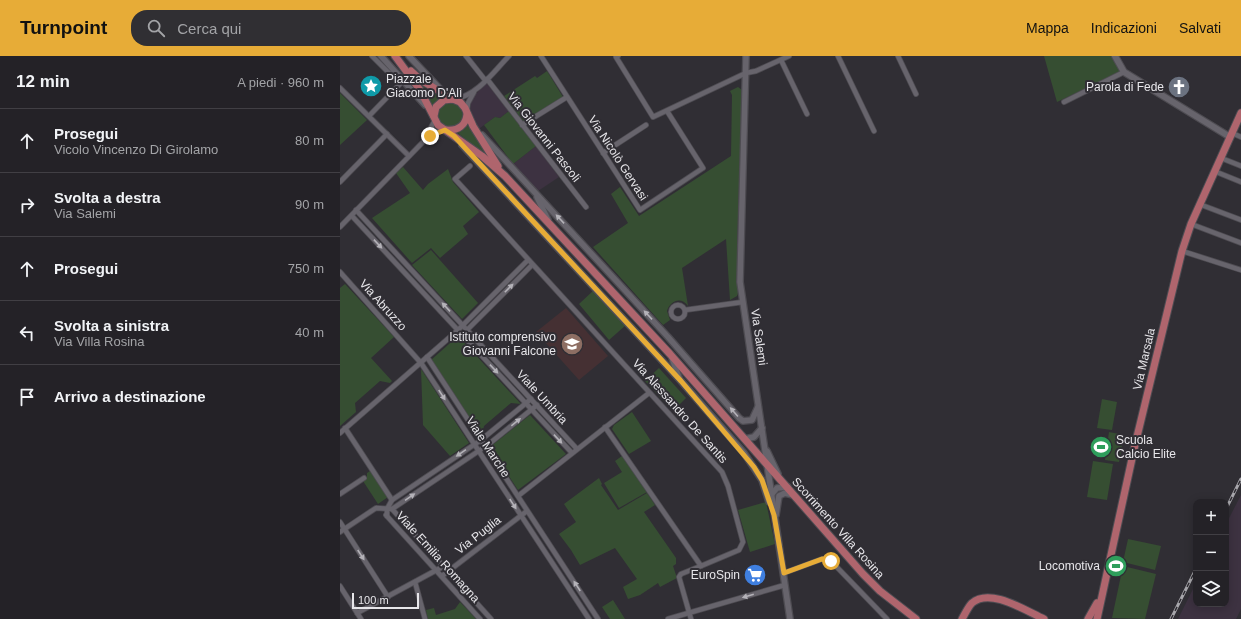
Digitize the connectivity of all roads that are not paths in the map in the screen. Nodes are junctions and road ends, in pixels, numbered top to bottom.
1 (372, 56) edge
2 (381, 56) edge
3 (409, 56) edge
4 (466, 56) edge
5 (509, 56) edge
6 (541, 56) edge
7 (618, 56) edge
8 (746, 56) edge
9 (789, 56) edge
10 (838, 56) edge
11 (898, 56) edge
12 (1115, 56) edge
13 (397, 58) edge
14 (781, 60) junction
15 (1124, 72) junction
16 (746, 73) junction
17 (486, 79) junction
18 (340, 88) edge
19 (475, 90) junction
20 (916, 94) dead end
21 (450, 97) junction
22 (567, 97) junction
23 (1064, 102) dead end
24 (667, 111) junction
25 (466, 113) junction
26 (1241, 113) edge
27 (807, 114) dead end
28 (369, 116) junction
29 (434, 117) junction
30 (522, 125) junction
31 (646, 125) dead end
32 (473, 126) junction
33 (446, 130) junction
34 (874, 131) dead end
35 (387, 134) junction
36 (1231, 135) junction
37 (454, 136) junction
38 (1241, 137) edge
39 (423, 142) junction
40 (603, 153) junction
41 (409, 156) junction
42 (1220, 158) junction
43 (470, 166) dead end
44 (1241, 166) edge
45 (1214, 172) junction
46 (505, 176) junction
47 (340, 182) edge
48 (1241, 182) edge
49 (533, 190) junction
50 (1200, 204) junction
51 (586, 207) dead end
52 (356, 210) junction
53 (352, 216) junction
54 (1241, 220) edge
55 (368, 222) junction
56 (1191, 224) junction
57 (551, 226) junction
58 (340, 227) edge
59 (362, 227) junction
60 (1241, 243) edge
61 (1182, 251) junction
62 (396, 253) junction
63 (390, 258) junction
64 (528, 260) junction
65 (532, 265) junction
66 (1241, 270) edge
67 (340, 272) edge
68 (428, 287) junction
69 (422, 292) junction
70 (495, 293) junction
71 (499, 298) junction
72 (743, 302) junction
73 (684, 310) dead end
74 (463, 325) junction
75 (458, 330) junction
76 (467, 330) junction
77 (462, 335) junction
78 (670, 354) junction
79 (424, 360) junction
80 (681, 381) junction
81 (649, 393) junction
82 (531, 399) junction
83 (525, 404) junction
84 (537, 405) junction
85 (758, 405) junction
86 (531, 410) junction
87 (605, 427) junction
88 (762, 428) junction
89 (342, 431) edge
90 (745, 439) junction
91 (481, 440) junction
92 (763, 440) junction
93 (474, 444) junction
94 (485, 446) junction
95 (577, 449) junction
96 (478, 451) junction
97 (572, 453) junction
98 (766, 463) junction
99 (364, 478) dead end
100 (786, 485) junction
101 (340, 494) edge
102 (771, 495) junction
103 (518, 496) junction
104 (796, 496) junction
105 (392, 500) junction
106 (380, 508) junction
107 (390, 509) junction
108 (527, 511) junction
109 (521, 515) junction
110 (774, 515) junction
111 (387, 516) junction
112 (340, 522) edge
113 (776, 527) junction
114 (342, 530) edge
115 (546, 538) junction
116 (539, 543) junction
117 (549, 544) junction
118 (542, 549) junction
119 (444, 566) junction
120 (701, 566) junction
121 (436, 570) junction
122 (448, 571) junction
123 (784, 573) junction
124 (442, 576) junction
125 (415, 582) junction
126 (785, 585) junction
127 (340, 586) edge
128 (1101, 592) junction
129 (388, 597) junction
130 (586, 600) junction
131 (579, 605) junction
132 (357, 613) junction
133 (690, 613) junction
134 (966, 615) edge
135 (361, 619) edge
136 (425, 619) edge
137 (480, 619) edge
138 (491, 619) edge
139 (588, 619) edge
140 (598, 619) edge
141 (668, 619) edge
142 (692, 619) edge
143 (790, 619) edge
144 (887, 619) edge
145 (916, 619) edge
146 (962, 619) edge
147 (1044, 619) edge
148 (1088, 619) edge
149 (1097, 619) edge

1 - 28 street
2 - 29 street
3 - 21 street
4 - 17 street, Via Giovanni Pascoli
5 - 17 street
6 - 22 street, Via Nicolò Gervasi
7 - 24 street
8 - 16 street, Via Salemi
9 - 14 street
10 - 34 street
11 - 20 street
12 - 15 main road
13 - 21 main road
13 - 29 main road
14 - 16 street
14 - 27 street
15 - 23 street
15 - 36 main road
16 - 24 street
16 - 72 street, Via Salemi
17 - 19 street
17 - 30 street, Via Giovanni Pascoli
18 - 28 street
19 - 21 street
19 - 25 street
21 - 25 main road
21 - 29 main road
22 - 30 street
22 - 40 street, Via Nicolò Gervasi
24 - 40 street, Via Nicolò Gervasi
25 - 32 main road
25 - 33 main road
26 - 36 main road, Via Marsala
28 - 35 street
29 - 33 main road
29 - 39 street
30 - 51 street, Via Giovanni Pascoli
31 - 40 street
32 - 46 main road
32 - 49 street
33 - 37 main road
33 - 39 street
35 - 41 street
35 - 47 street
36 - 38 street
36 - 42 main road, Via Marsala
37 - 46 main road
37 - 80 street
39 - 41 street
41 - 52 street
42 - 44 street
42 - 45 main road, Via Marsala
43 - 64 street, Via Alessandro De Santis
45 - 48 street
45 - 50 main road, Via Marsala
46 - 57 main road, Scorrimento Villa Rosina
49 - 57 street
85 -> 49 street
50 - 54 street
50 - 56 main road, Via Marsala
52 - 53 street
52 - 55 street, Viale Umbria
53 - 58 street
53 - 59 street, Viale Umbria
55 - 59 street
55 - 62 street, Viale Umbria
56 - 60 street
56 - 61 main road, Via Marsala
57 - 78 main road, Scorrimento Villa Rosina
59 -> 63 street, Viale Umbria
61 - 66 street
61 - 128 main road, Via Marsala
62 - 63 street
62 - 68 street, Viale Umbria
63 - 69 street, Viale Umbria
64 - 65 street, Via Alessandro De Santis
64 - 70 street
71 -> 65 street
65 - 81 street, Via Alessandro De Santis
67 - 79 street, Via Abruzzo
68 - 69 street
74 -> 68 street, Viale Umbria
69 - 75 street, Viale Umbria
70 - 71 street
70 - 74 street
71 - 76 street
72 - 73 street
72 - 85 street, Via Salemi
74 - 75 street
74 - 76 street, Viale Umbria
75 - 77 street, Viale Umbria
75 - 79 street
76 - 77 street
76 - 82 street, Viale Umbria
77 -> 83 street, Viale Umbria
78 - 80 street
78 - 90 main road, Scorrimento Villa Rosina
79 - 89 street
79 - 91 street, Viale Marche
79 -> 93 street, Viale Marche
80 - 110 street
81 - 87 street
81 - 120 street, Via Alessandro De Santis
82 - 83 street
82 - 84 street, Viale Umbria
83 - 86 street, Viale Umbria
83 - 91 street
84 - 86 street
84 - 95 street, Viale Umbria
85 - 88 street, Via Salemi
94 -> 86 street
86 -> 97 street, Viale Umbria
87 - 95 street
87 - 120 street
88 - 90 street
88 - 92 street, Via Salemi
89 - 105 street
90 - 98 main road, Scorrimento Villa Rosina
91 - 93 street
91 - 94 street, Viale Marche
92 - 98 street, Via Salemi
92 - 100 street
93 - 96 street, Viale Marche
93 -> 105 street
94 - 96 street
94 - 103 street, Viale Marche
95 - 97 street
107 -> 96 street
96 -> 109 street, Viale Marche
97 - 103 street
98 - 100 main road, Scorrimento Villa Rosina
98 - 102 street, Via Salemi
99 - 101 street
100 - 102 street
100 - 104 main road, Scorrimento Villa Rosina
102 - 110 street, Via Salemi
103 - 108 street, Viale Marche
104 - 113 street
104 - 145 main road, Scorrimento Villa Rosina
105 - 107 street
106 - 107 street
106 - 111 street, Viale Emilia Romagna
106 - 114 street
107 - 111 street
107 - 119 street, Viale Emilia Romagna
108 - 109 street, Via Puglia
108 - 115 street, Viale Marche
109 - 116 street, Viale Marche
109 - 122 street, Via Puglia
110 - 113 street, Via Salemi
111 - 121 street, Viale Emilia Romagna
112 - 114 street
113 - 123 street, Via Salemi
114 -> 129 street
115 - 116 street
115 - 117 street, Viale Marche
116 - 118 street, Viale Marche
117 - 118 street
130 -> 117 street, Viale Marche
118 - 131 street, Viale Marche
119 - 121 street
119 - 122 street, Viale Emilia Romagna
120 - 133 street
121 - 124 street, Viale Emilia Romagna
121 - 125 street
122 - 124 street, Via Puglia
122 - 138 street, Viale Emilia Romagna
123 - 126 street, Via Salemi
123 - 144 street
124 - 137 street, Viale Emilia Romagna
125 - 129 street
125 - 136 street
126 -> 133 street
126 - 143 street, Via Salemi
127 - 132 street
128 - 148 main road
128 - 149 main road, Via Marsala
129 - 132 street
130 - 131 street
130 - 140 street, Viale Marche
131 - 139 street, Viale Marche
132 - 135 street
133 - 141 street
133 - 142 street
134 - 146 main road
134 - 147 main road

